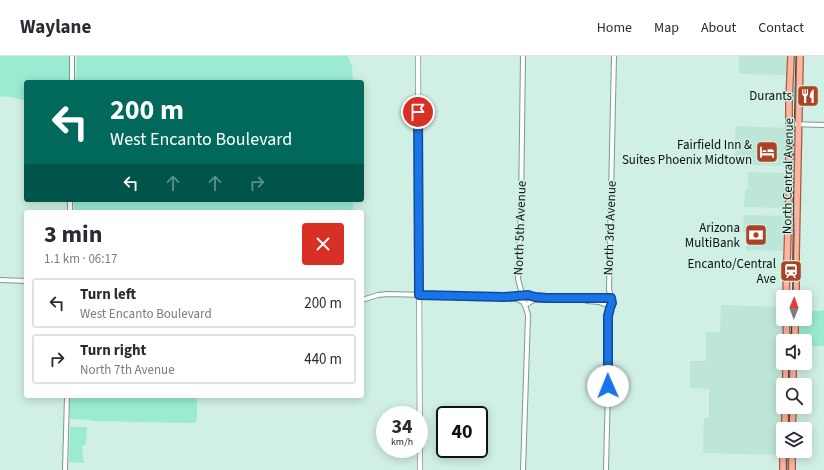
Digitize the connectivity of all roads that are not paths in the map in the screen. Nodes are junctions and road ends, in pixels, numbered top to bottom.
1 (72, 56) edge
2 (418, 56) edge
3 (523, 56) edge
4 (614, 56) edge
5 (791, 56) edge
6 (800, 56) edge
7 (72, 80) edge
8 (793, 124) junction
9 (824, 125) edge
10 (0, 280) edge
11 (24, 281) edge
12 (520, 287) junction
13 (786, 290) edge
14 (796, 290) edge
15 (419, 295) junction
16 (513, 296) junction
17 (522, 296) junction
18 (504, 297) junction
19 (611, 298) junction
20 (364, 299) edge
21 (523, 302) junction
22 (611, 305) junction
23 (67, 398) edge
24 (784, 458) edge
25 (792, 458) edge
26 (65, 470) edge
27 (420, 470) edge
28 (523, 470) edge
29 (606, 470) edge
30 (783, 470) edge
31 (792, 470) edge

1 - 7 street
2 - 15 main road
3 - 12 street, North 5th Avenue
4 - 19 street, North 3rd Avenue
5 - 8 main road, North Central Avenue
6 - 8 main road, North Central Avenue
8 - 9 street
8 - 13 main road, North Central Avenue
8 - 14 main road, North Central Avenue
10 - 11 street
12 - 16 street
12 - 17 street, North 5th Avenue
15 - 18 street
15 - 20 street
15 - 27 main road
16 - 17 street
16 - 18 street
17 - 19 street
17 - 21 street, North 5th Avenue
18 - 21 street
19 - 22 street, North 3rd Avenue
21 - 22 street
21 - 28 street, North 5th Avenue
22 - 29 street, North 3rd Avenue
23 - 26 street
24 - 30 main road
25 - 31 main road

